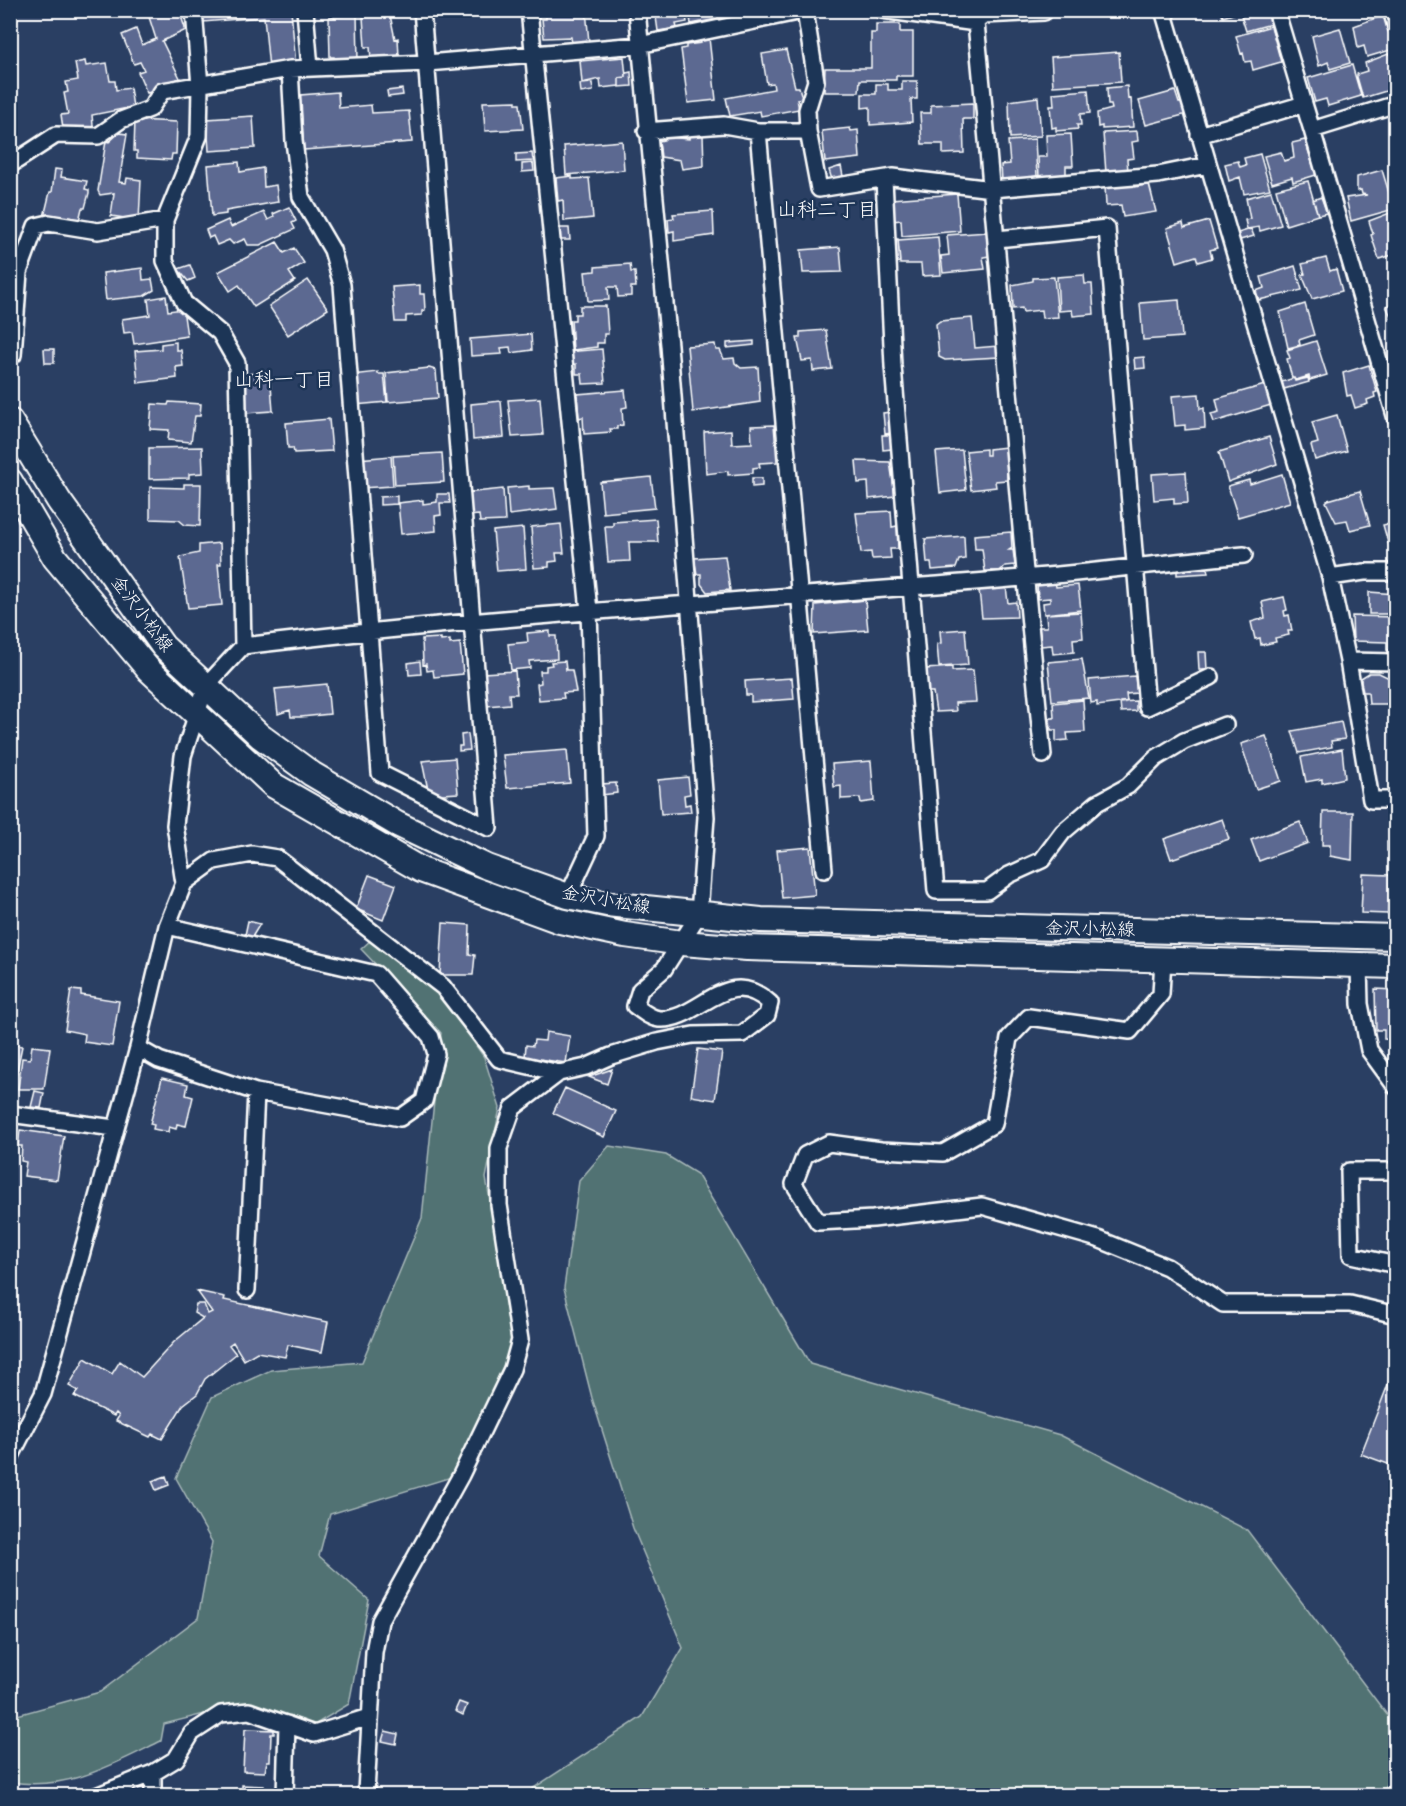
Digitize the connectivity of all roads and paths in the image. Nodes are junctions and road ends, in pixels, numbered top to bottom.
1 (194, 10) edge
2 (305, 10) edge
3 (422, 10) edge
4 (529, 10) edge
5 (637, 10) edge
6 (882, 10) edge
7 (1163, 10) edge
8 (1276, 10) edge
9 (1391, 10) edge
10 (806, 11) edge
11 (1044, 12) dead end
12 (980, 16) edge
13 (1395, 27) edge
14 (639, 45) junction
15 (532, 54) junction
16 (427, 63) junction
17 (310, 68) junction
18 (291, 69) junction
19 (200, 86) junction
20 (1304, 104) junction
21 (1395, 104) edge
22 (1312, 130) junction
23 (646, 131) junction
24 (758, 131) junction
25 (808, 131) junction
26 (1198, 135) junction
27 (10, 165) edge
28 (1207, 165) junction
29 (884, 178) junction
30 (992, 189) junction
31 (165, 220) junction
32 (997, 239) junction
33 (14, 317) edge
34 (10, 351) edge
35 (1395, 419) edge
36 (10, 421) edge
37 (10, 481) edge
38 (1244, 555) dead end
39 (1136, 566) junction
40 (1395, 572) edge
41 (1024, 578) junction
42 (1330, 578) junction
43 (911, 586) junction
44 (801, 594) junction
45 (689, 603) junction
46 (589, 611) junction
47 (472, 622) junction
48 (369, 631) junction
49 (243, 646) junction
50 (1348, 662) junction
51 (1395, 662) edge
52 (1211, 677) dead end
53 (206, 686) junction
54 (195, 715) junction
55 (1225, 725) dead end
56 (1043, 755) dead end
57 (1395, 800) edge
58 (824, 870) dead end
59 (184, 883) junction
60 (568, 896) junction
61 (699, 914) junction
62 (167, 926) junction
63 (1395, 937) edge
64 (682, 944) junction
65 (1163, 959) junction
66 (1359, 965) junction
67 (1395, 966) edge
68 (138, 1048) junction
69 (560, 1073) junction
70 (1395, 1087) edge
71 (256, 1092) junction
72 (10, 1114) edge
73 (114, 1128) junction
74 (1395, 1171) edge
75 (1395, 1265) edge
76 (247, 1290) dead end
77 (1395, 1315) edge
78 (10, 1458) edge
79 (369, 1717) junction
80 (287, 1724) junction
81 (153, 1773) junction
82 (96, 1796) edge
83 (153, 1796) edge
84 (285, 1796) edge
85 (370, 1796) edge

1 - 19 street
2 - 17 street
3 - 16 street
4 - 15 street
5 - 14 street
6 - 12 street
7 - 26 street
8 - 20 street
9 - 13 street
10 - 14 street
10 - 25 street
11 - 12 street
12 - 30 street
14 - 15 street
14 - 23 street
15 - 16 street
15 - 46 street
16 - 17 street
16 - 47 street
17 - 18 street
18 - 19 street
18 - 48 street
19 - 27 street
19 - 31 street
20 - 22 street
20 - 26 street
21 - 22 street
22 - 35 street
23 - 24 street
23 - 45 street
24 - 25 street
24 - 44 street
25 - 29 street
26 - 28 street
28 - 30 street
28 - 42 street
29 - 30 street
29 - 43 street
30 - 32 street
31 - 33 street
31 - 49 street
32 - 39 street
32 - 41 street
33 - 34 street
36 - 53 main road, 金沢小松線
37 - 54 main road, 金沢小松線
38 - 39 street
39 - 41 street
39 - 52 street
40 - 42 street
41 - 43 street
41 - 56 street
42 - 50 street
43 - 44 street
43 - 55 street
44 - 45 street
44 - 58 street
45 - 46 street
45 - 61 street
46 - 47 street
46 - 60 street
47 - 48 street
47 - 48 street
48 - 49 street
49 - 53 street
50 - 51 street
50 - 57 street
53 - 54 street
53 - 60 main road, 金沢小松線
54 - 59 street
54 - 64 main road, 金沢小松線
59 - 62 street
59 - 69 street
60 - 61 main road, 金沢小松線
61 - 63 main road, 金沢小松線
61 - 64 street
62 - 68 street
62 - 71 street
64 - 65 main road, 金沢小松線
64 - 69 street
65 - 66 main road, 金沢小松線
65 - 77 street
66 - 67 main road, 金沢小松線
66 - 70 street
68 - 71 street
68 - 73 street
69 - 79 street
71 - 76 street
72 - 73 street
73 - 78 street
74 - 75 street
79 - 80 street
79 - 85 street
80 - 81 street
80 - 84 street
81 - 82 street
81 - 83 street

